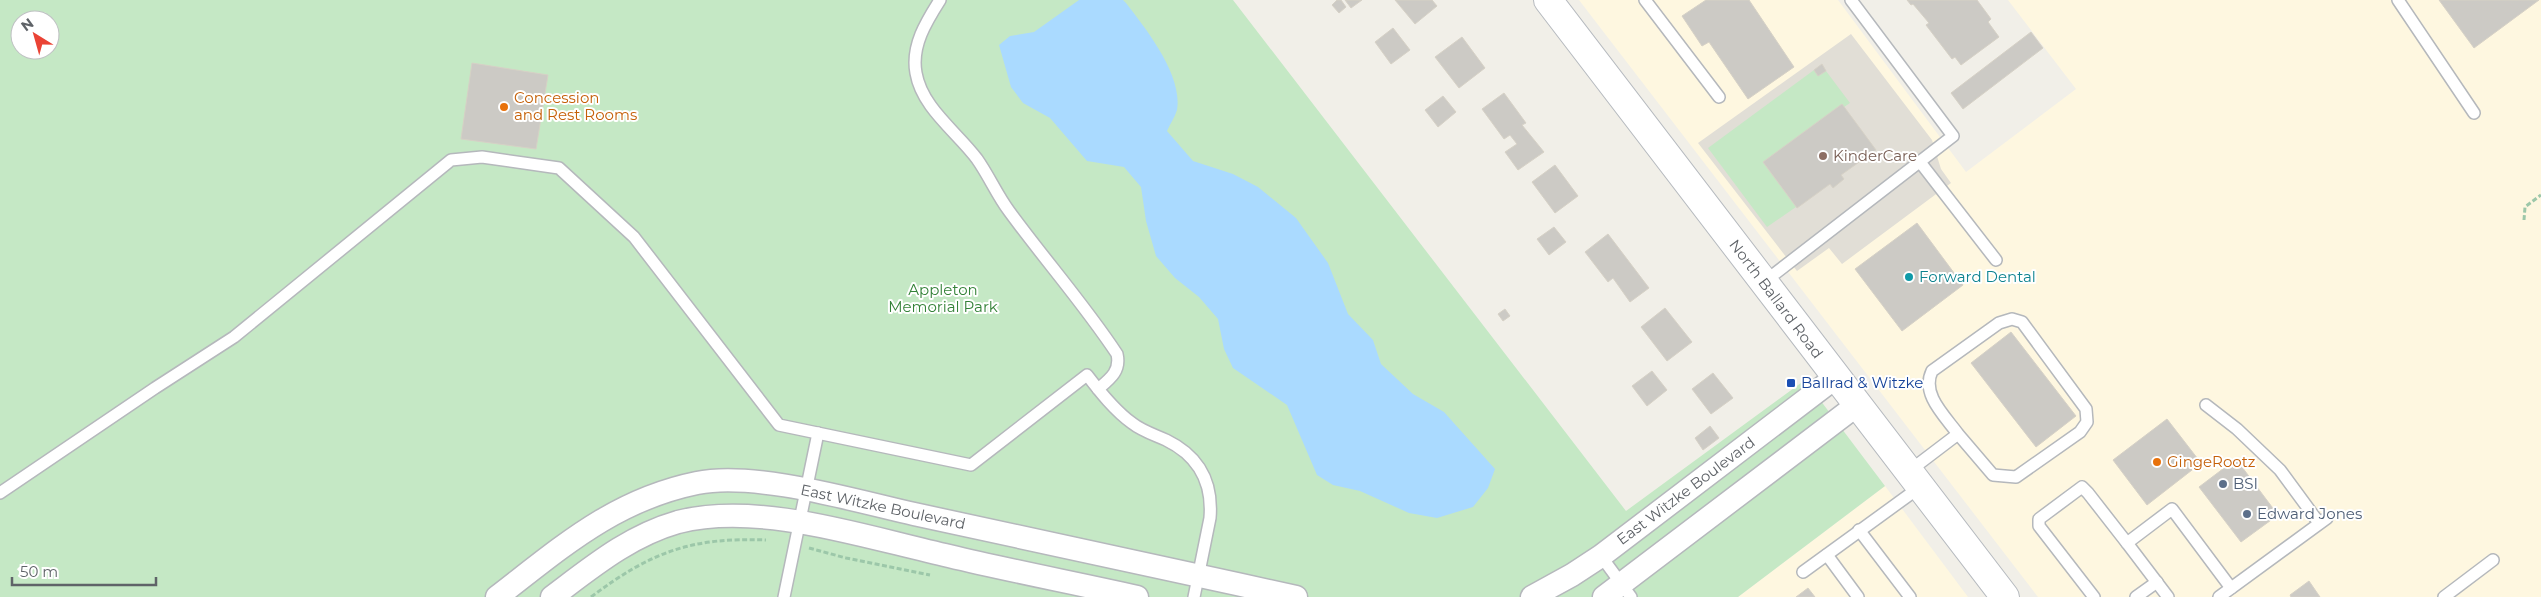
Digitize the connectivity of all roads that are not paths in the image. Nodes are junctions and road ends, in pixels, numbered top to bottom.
1 (940, 0) edge
2 (1548, 0) edge
3 (1645, 0) edge
4 (1851, 0) edge
5 (2398, 0) edge
6 (1719, 97) dead end
7 (2474, 113) dead end
8 (1920, 162) junction
9 (1996, 260) dead end
10 (1764, 282) junction
11 (1836, 377) junction
12 (1098, 389) junction
13 (1857, 405) junction
14 (2206, 405) dead end
15 (818, 433) junction
16 (1958, 434) junction
17 (1914, 480) junction
18 (808, 490) junction
19 (0, 493) edge
20 (800, 523) junction
21 (1859, 530) junction
22 (2127, 543) junction
23 (1826, 555) junction
24 (1601, 556) junction
25 (2493, 560) dead end
26 (1803, 572) dead end
27 (2157, 582) junction
28 (1197, 586) edge
29 (2231, 588) junction
30 (1619, 593) edge
31 (497, 597) edge
32 (552, 597) edge
33 (784, 597) edge
34 (1137, 597) edge
35 (1296, 597) edge
36 (1532, 597) edge
37 (1858, 597) edge
38 (1910, 597) edge
39 (2005, 597) edge
40 (2094, 597) edge
41 (2136, 597) edge
42 (2168, 597) edge
43 (2219, 597) edge
44 (2444, 597) edge

1 - 12 lane
2 - 10 main road, North Ballard Road
3 - 6 lane
4 - 8 lane
5 - 7 lane
8 - 9 lane
8 - 10 lane
10 - 11 main road, North Ballard Road
11 - 13 main road, North Ballard Road
11 - 24 street, East Witzke Boulevard
12 - 15 lane
12 - 28 lane
13 - 17 main road, North Ballard Road
13 - 30 street
14 - 29 lane
15 - 18 lane
15 - 19 lane
16 - 16 lane
16 - 17 lane
17 - 21 lane
17 - 39 main road, North Ballard Road
18 - 20 lane
18 - 28 street, East Witzke Boulevard
18 - 31 street, East Witzke Boulevard
20 - 32 street
20 - 33 lane
20 - 34 street
21 - 23 lane
21 - 38 lane
22 - 27 lane
22 - 29 lane
22 - 40 lane
23 - 26 lane
23 - 37 lane
24 - 30 lane
24 - 36 street, East Witzke Boulevard
25 - 44 lane
27 - 41 lane
27 - 42 lane
28 - 35 street, East Witzke Boulevard
29 - 43 lane

